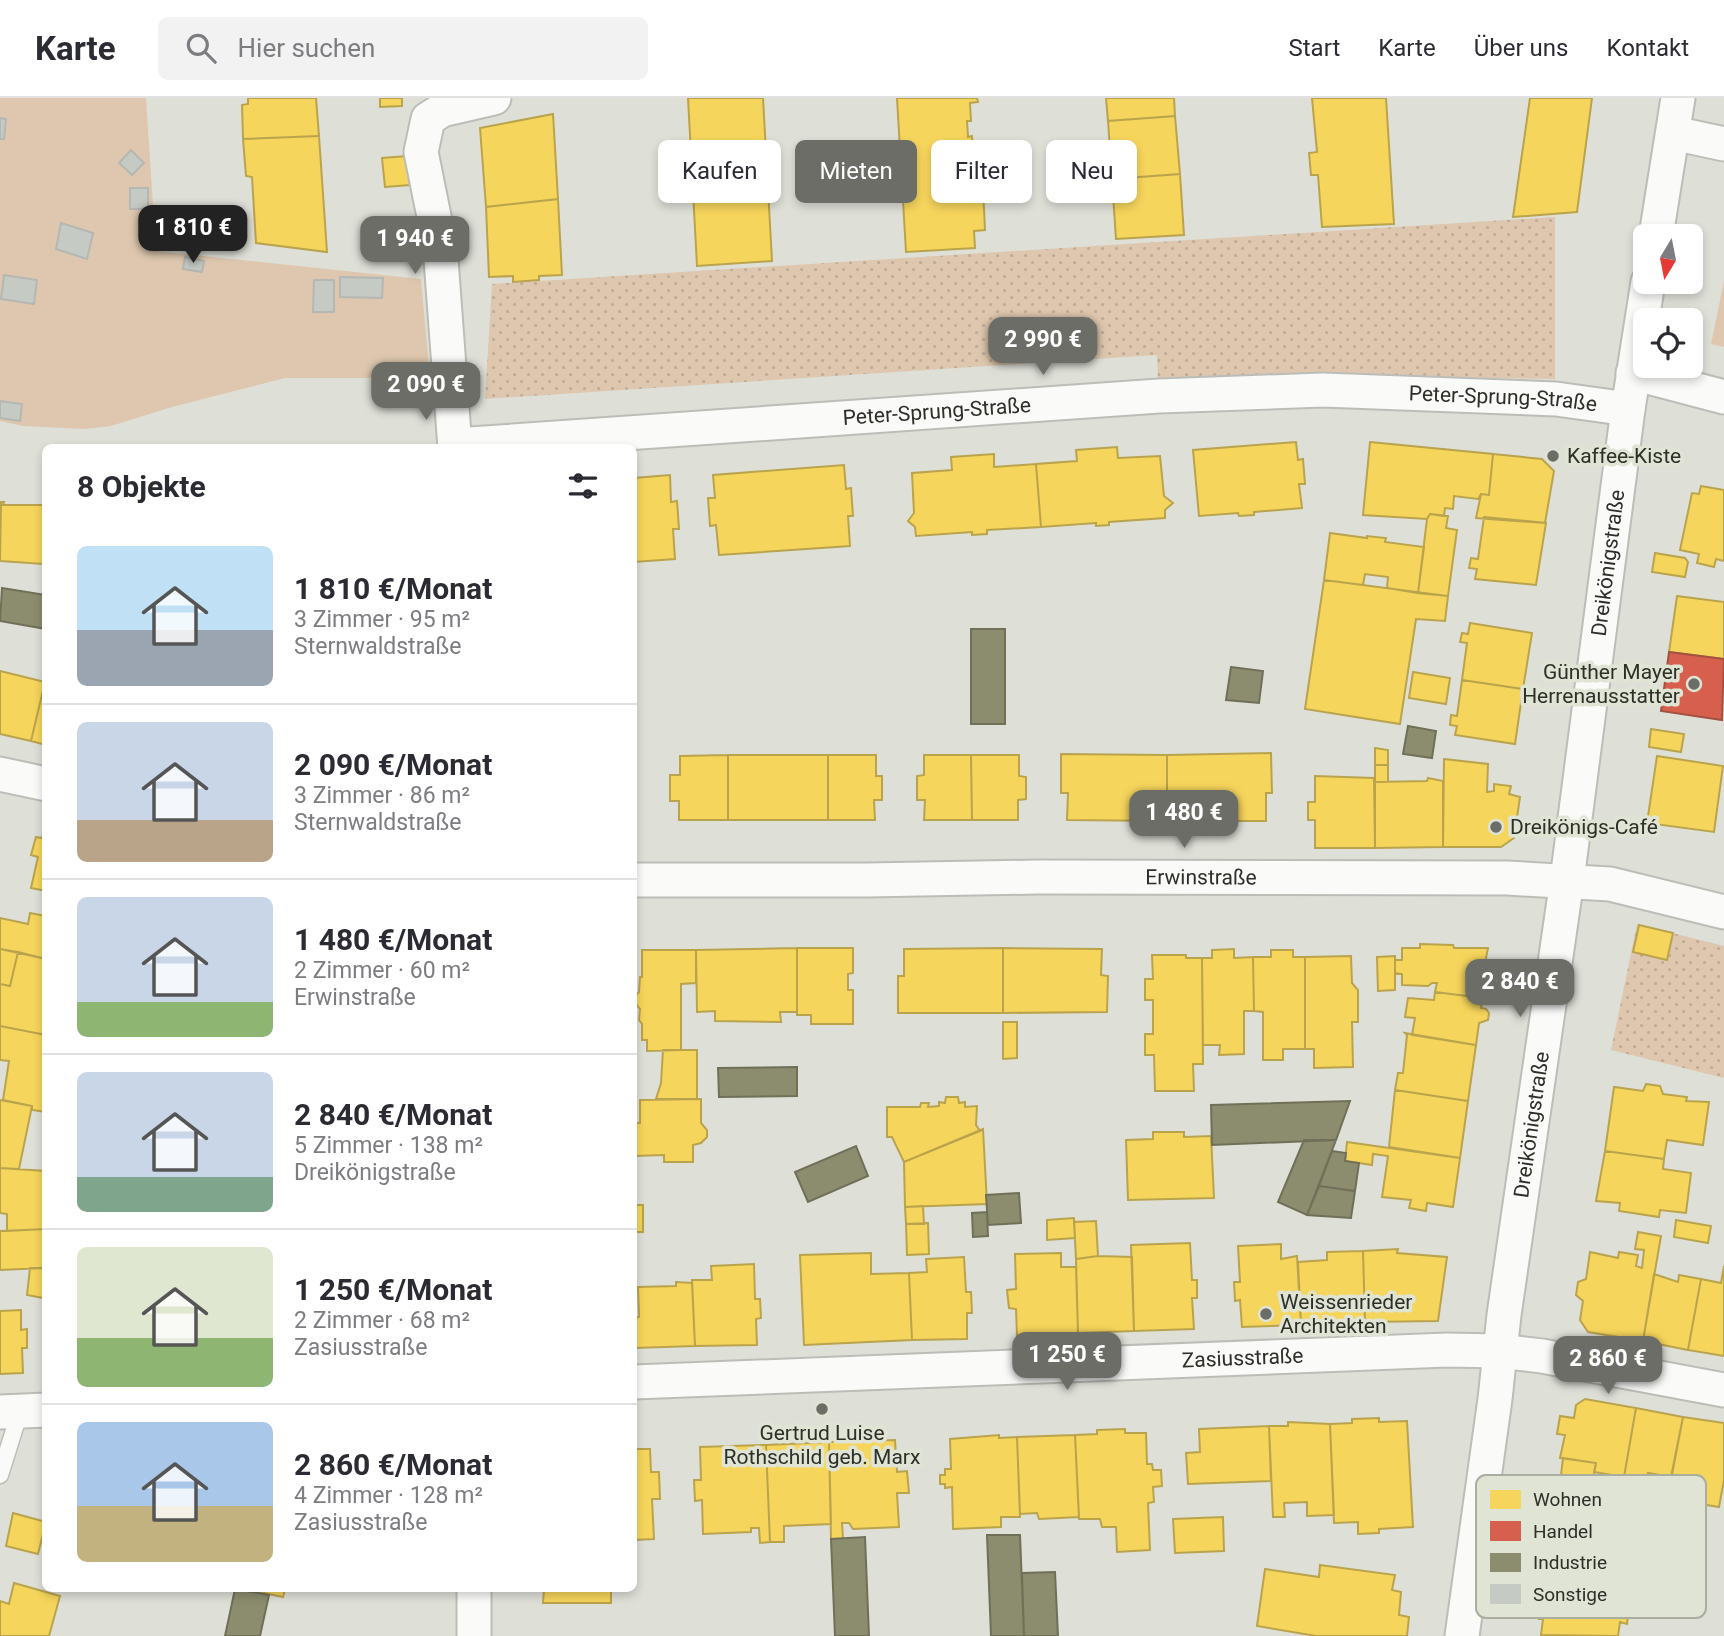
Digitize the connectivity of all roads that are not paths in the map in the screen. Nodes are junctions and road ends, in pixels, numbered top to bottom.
1 (494, 98) edge
2 (1678, 98) edge
3 (1673, 133) junction
4 (1724, 145) edge
5 (1658, 224) edge
6 (1633, 373) edge
7 (1652, 378) edge
8 (1724, 397) edge
9 (1628, 409) junction
10 (455, 444) edge
11 (496, 444) edge
12 (0, 774) edge
13 (42, 783) edge
14 (637, 880) edge
15 (1567, 880) junction
16 (1724, 912) edge
17 (1500, 1351) junction
18 (637, 1382) edge
19 (1724, 1390) edge
20 (22, 1411) edge
21 (0, 1475) edge
22 (1484, 1475) edge
23 (1476, 1535) edge
24 (474, 1592) edge
25 (474, 1636) edge
26 (1462, 1636) edge

1 - 10 street
2 - 3 street
3 - 4 street
3 - 5 street
6 - 9 street, Dreikönigstraße
7 - 8 street
9 - 11 street, Peter-Sprung-Straße
9 - 15 street, Dreikönigstraße
12 - 13 street
14 - 15 street, Erwinstraße
15 - 16 street, Erwinstraße
15 - 17 street, Dreikönigstraße
17 - 18 street, Zasiusstraße
17 - 19 street, Zasiusstraße
17 - 22 street, Dreikönigstraße
20 - 21 lane
23 - 26 street, Dreikönigstraße
24 - 25 street

